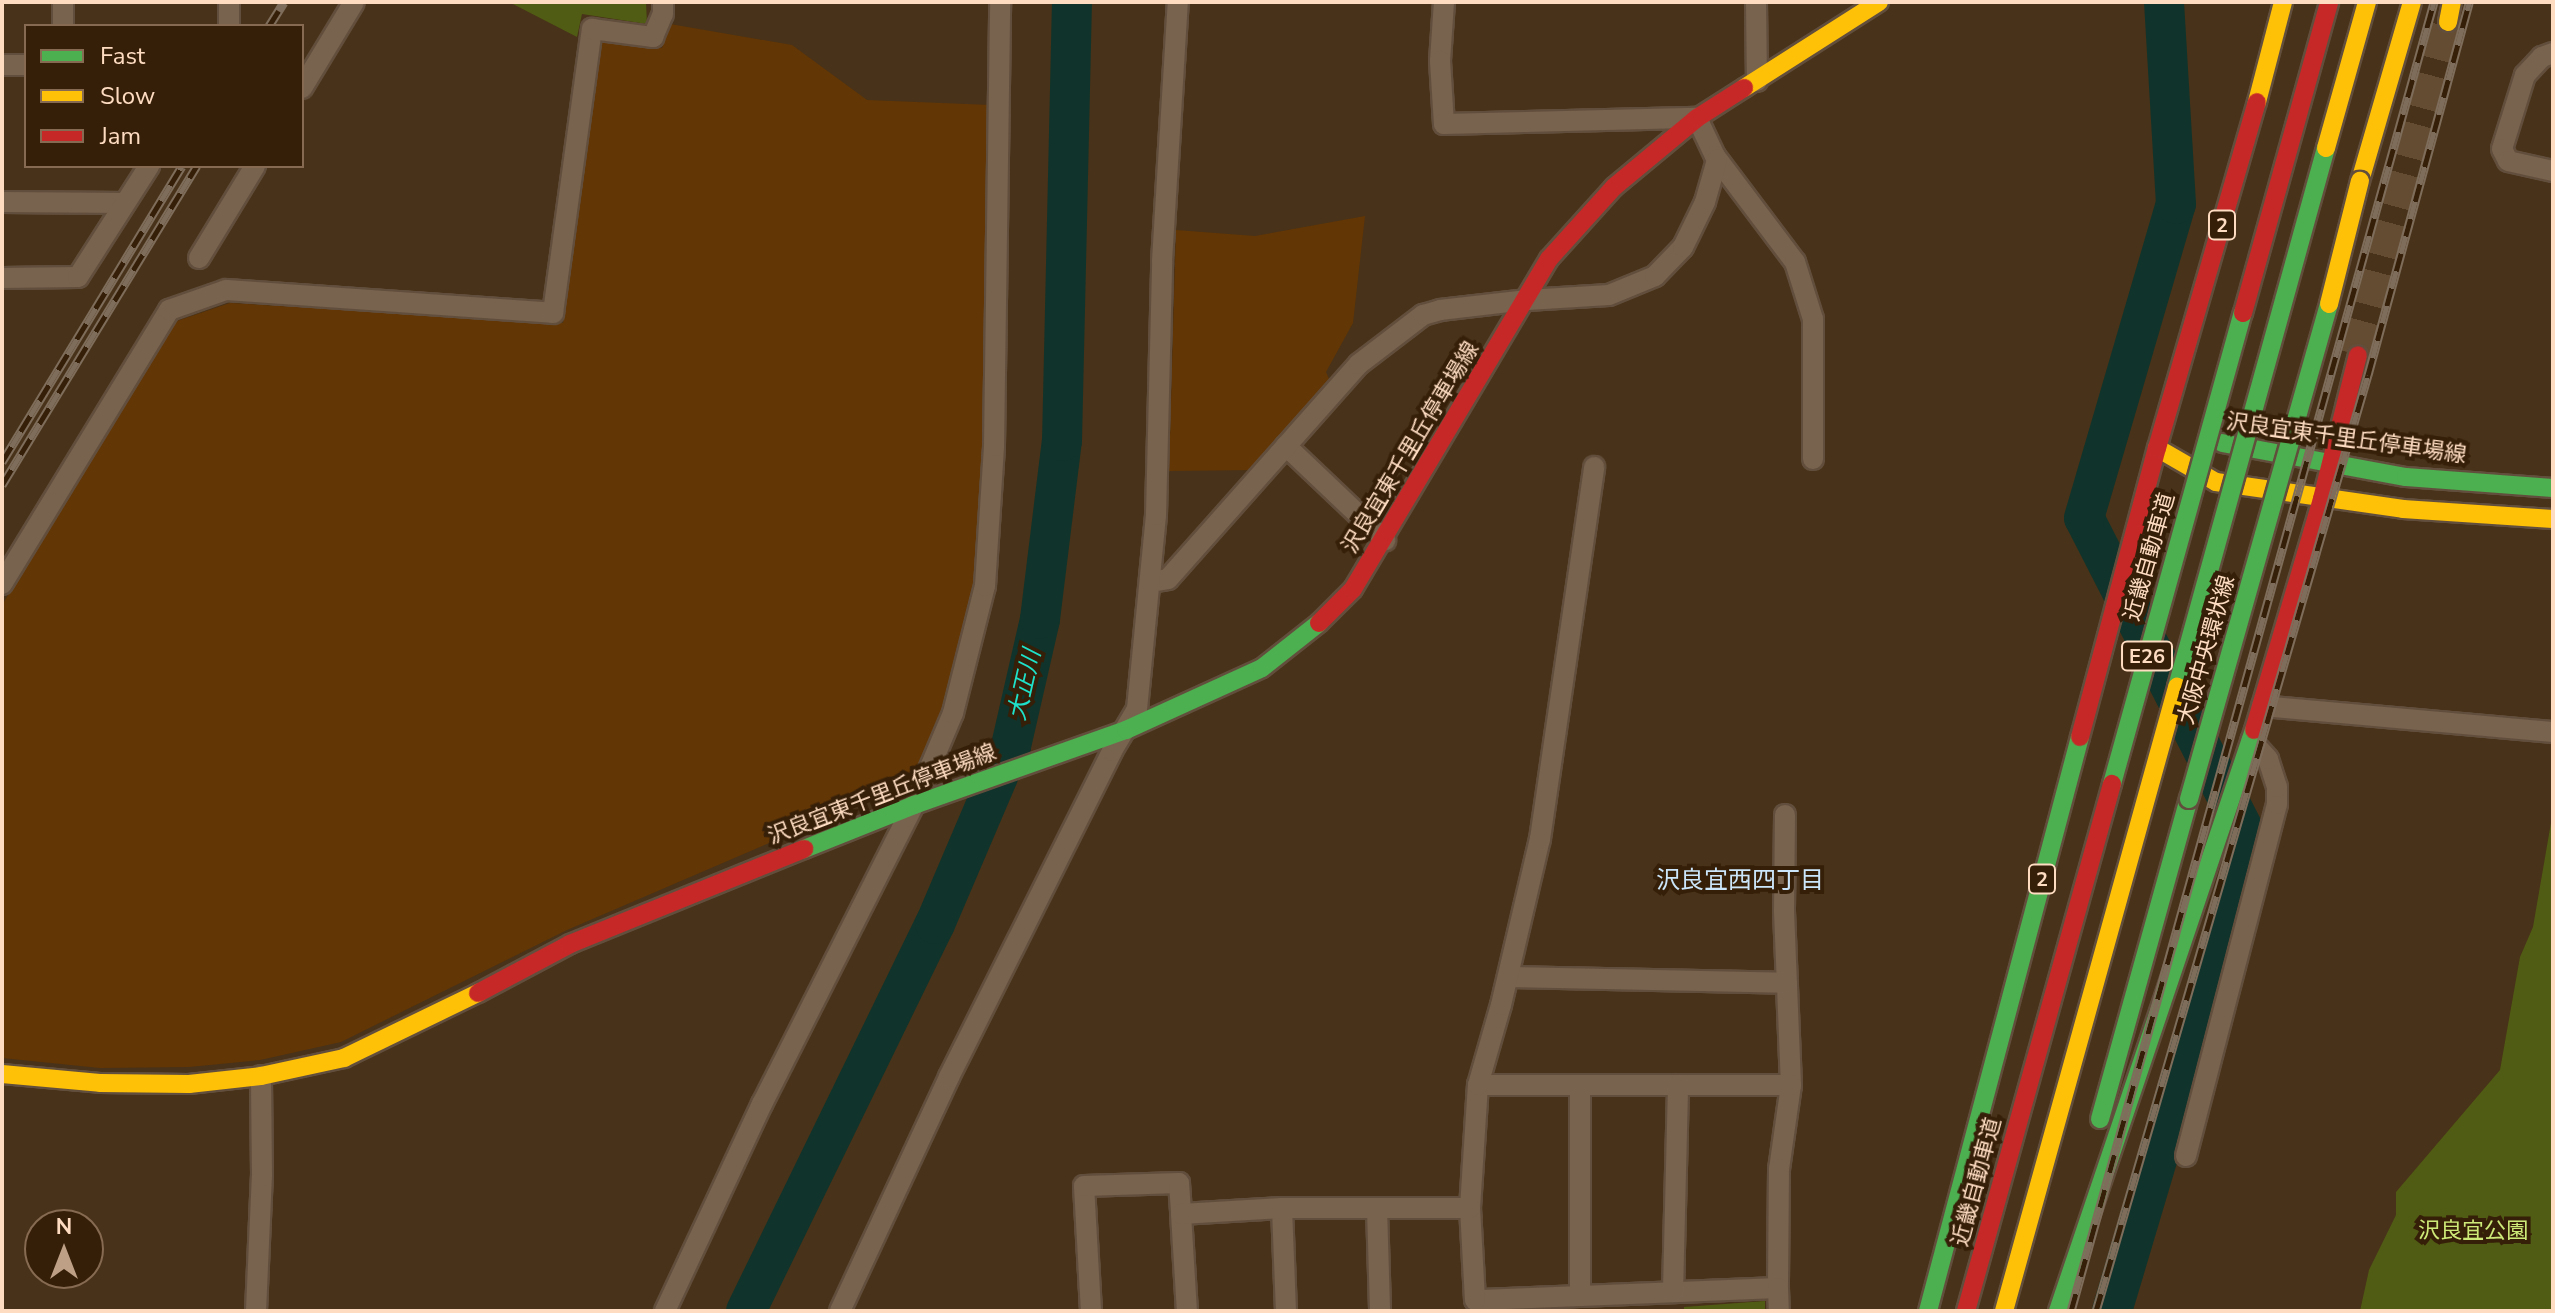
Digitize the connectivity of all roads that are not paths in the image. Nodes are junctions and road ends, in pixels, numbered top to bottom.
1 (63, 2) edge
2 (229, 2) edge
3 (354, 2) edge
4 (663, 2) edge
5 (1000, 2) edge
6 (1178, 2) edge
7 (1444, 2) edge
8 (1756, 2) edge
9 (1879, 2) edge
10 (2283, 2) edge
11 (2329, 2) edge
12 (2367, 2) edge
13 (2412, 2) edge
14 (2452, 2) edge
15 (2448, 22) tunnel mouth
16 (63, 24) edge
17 (229, 24) edge
18 (2553, 53) edge
19 (2, 65) edge
20 (24, 65) edge
21 (1757, 81) junction
22 (304, 85) edge
23 (1697, 118) junction
24 (1717, 160) junction
25 (148, 168) edge
26 (254, 168) edge
27 (2553, 171) edge
28 (2, 202) edge
29 (125, 203) junction
30 (199, 258) dead end
31 (2, 278) edge
32 (1527, 300) junction
33 (2358, 355) tunnel mouth
34 (1286, 446) junction
35 (2157, 448) junction
36 (1813, 459) dead end
37 (2332, 463) junction
38 (1594, 467) dead end
39 (2553, 488) edge
40 (2322, 499) junction
41 (2553, 519) edge
42 (1385, 540) junction
43 (1150, 582) junction
44 (2, 584) edge
45 (2262, 706) junction
46 (1126, 730) junction
47 (2553, 732) edge
48 (2251, 740) junction
49 (914, 805) junction
50 (1785, 815) dead end
51 (1508, 977) junction
52 (1787, 983) junction
53 (2, 1074) edge
54 (261, 1076) junction
55 (1478, 1085) junction
56 (1678, 1085) junction
57 (1791, 1085) junction
58 (1580, 1086) junction
59 (2096, 1135) dead end
60 (2186, 1156) dead end
61 (2087, 1165) dead end
62 (1282, 1208) junction
63 (1377, 1208) junction
64 (1470, 1208) junction
65 (1181, 1214) junction
66 (1778, 1288) junction
67 (1673, 1292) junction
68 (1580, 1296) junction
69 (1475, 1306) edge
70 (256, 1311) edge
71 (665, 1311) edge
72 (840, 1311) edge
73 (1091, 1311) edge
74 (1187, 1311) edge
75 (1286, 1311) edge
76 (1380, 1311) edge
77 (1779, 1311) edge
78 (1928, 1311) edge
79 (1966, 1311) edge
80 (2004, 1311) edge
81 (2049, 1311) edge
82 (2058, 1311) edge

1 - 16 street
2 - 17 street
3 - 22 street
4 - 44 street
5 - 49 street
6 - 43 street
7 - 23 street
8 - 21 street
9 - 21 main road, 沢良宜東千里丘停車場線
10 - 35 main road, 2
11 - 79 main road, 近畿自動車道 / E26, bridge
12 - 80 main road, E26, bridge
13 - 59 main road, 大阪中央環状線, bridge
14 - 15 main road
18 - 27 street
19 - 20 street
21 - 23 main road, 沢良宜東千里丘停車場線
23 - 24 street
23 - 32 main road, 沢良宜東千里丘停車場線
24 - 32 street
24 - 36 street
25 - 29 street
26 - 30 street
28 - 29 street
29 - 31 street
32 - 34 street
32 - 42 main road, 沢良宜東千里丘停車場線
33 - 37 main road
34 - 42 street
34 - 43 street
35 - 37 main road, 沢良宜東千里丘停車場線
35 - 40 main road
35 - 78 main road, 2
37 - 39 main road, 沢良宜東千里丘停車場線
37 - 40 main road
38 - 51 street
40 - 41 main road
40 - 45 main road
42 - 46 main road, 沢良宜東千里丘停車場線
43 - 46 street
45 - 47 street
45 - 48 main road
46 - 49 main road, 沢良宜東千里丘停車場線
46 - 72 street
48 - 60 street
48 - 82 main road
49 - 54 main road, 沢良宜東千里丘停車場線
49 - 71 street
50 - 52 street
51 - 52 street
51 - 55 street
52 - 57 street
53 - 54 main road, 沢良宜東千里丘停車場線
54 - 70 street
55 - 58 street
55 - 64 street
56 - 57 street
56 - 58 street
56 - 67 street
57 - 66 street
58 - 68 street
61 - 81 main road
62 - 63 street
62 - 65 street
62 - 75 street
63 - 64 street
63 - 76 street
64 - 69 street
65 - 73 street
65 - 74 street
66 - 67 street
66 - 77 street
67 - 68 street
68 - 69 street

